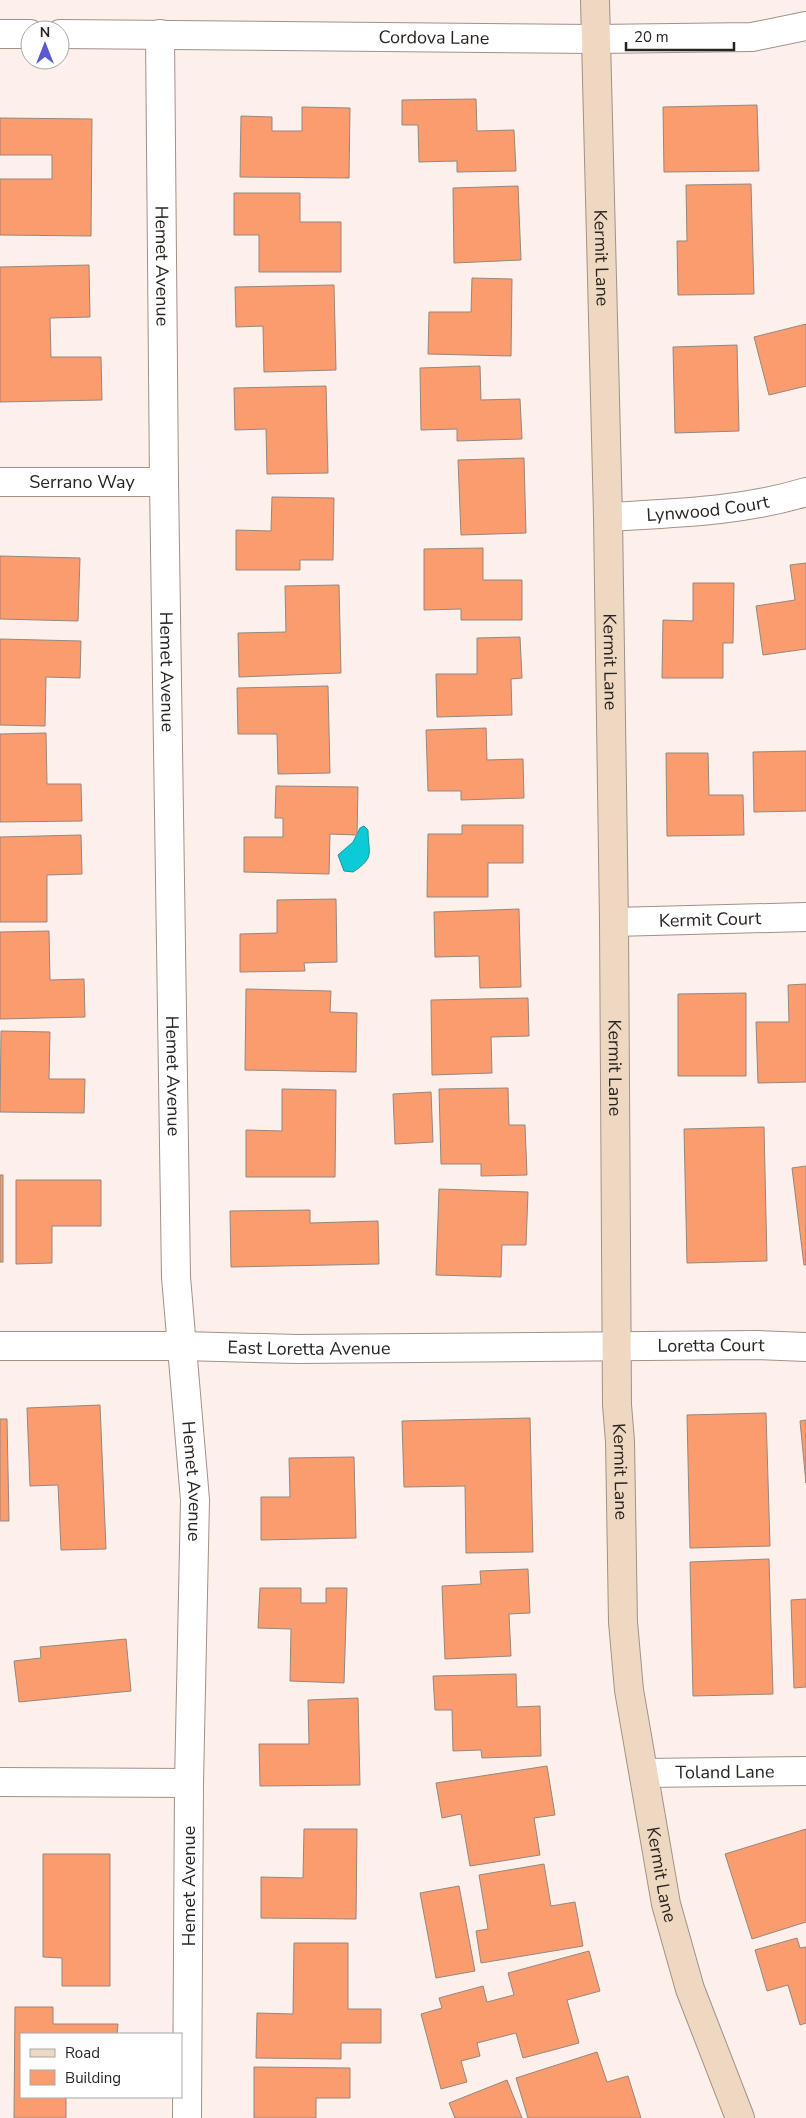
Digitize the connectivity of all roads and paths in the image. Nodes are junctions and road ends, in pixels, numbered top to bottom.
1 (595, 0) edge
2 (806, 26) edge
3 (0, 34) edge
4 (20, 34) edge
5 (70, 34) edge
6 (160, 34) junction
7 (595, 39) junction
8 (0, 482) edge
9 (164, 482) junction
10 (806, 492) edge
11 (608, 517) junction
12 (806, 917) edge
13 (614, 922) junction
14 (0, 1346) edge
15 (182, 1346) junction
16 (617, 1347) junction
17 (806, 1347) edge
18 (806, 1771) edge
19 (644, 1773) junction
20 (0, 1782) edge
21 (190, 1783) junction
22 (187, 2118) edge
23 (740, 2118) edge

1 - 7 street, Kermit Lane
2 - 7 street, Cordova Lane
3 - 4 street
5 - 6 street, Cordova Lane
6 - 7 street, Cordova Lane
6 - 9 street, Hemet Avenue
7 - 11 street, Kermit Lane
8 - 9 street, Serrano Way
9 - 15 street, Hemet Avenue
10 - 11 street, Lynwood Court
11 - 13 street, Kermit Lane
12 - 13 street, Kermit Court
13 - 16 street, Kermit Lane
14 - 15 street, East Loretta Avenue
15 - 16 street, East Loretta Avenue
15 - 21 street, Hemet Avenue
16 - 17 street, Loretta Court
16 - 19 street, Kermit Lane
18 - 19 street, Toland Lane
19 - 23 street, Kermit Lane
20 - 21 street
21 - 22 street, Hemet Avenue

